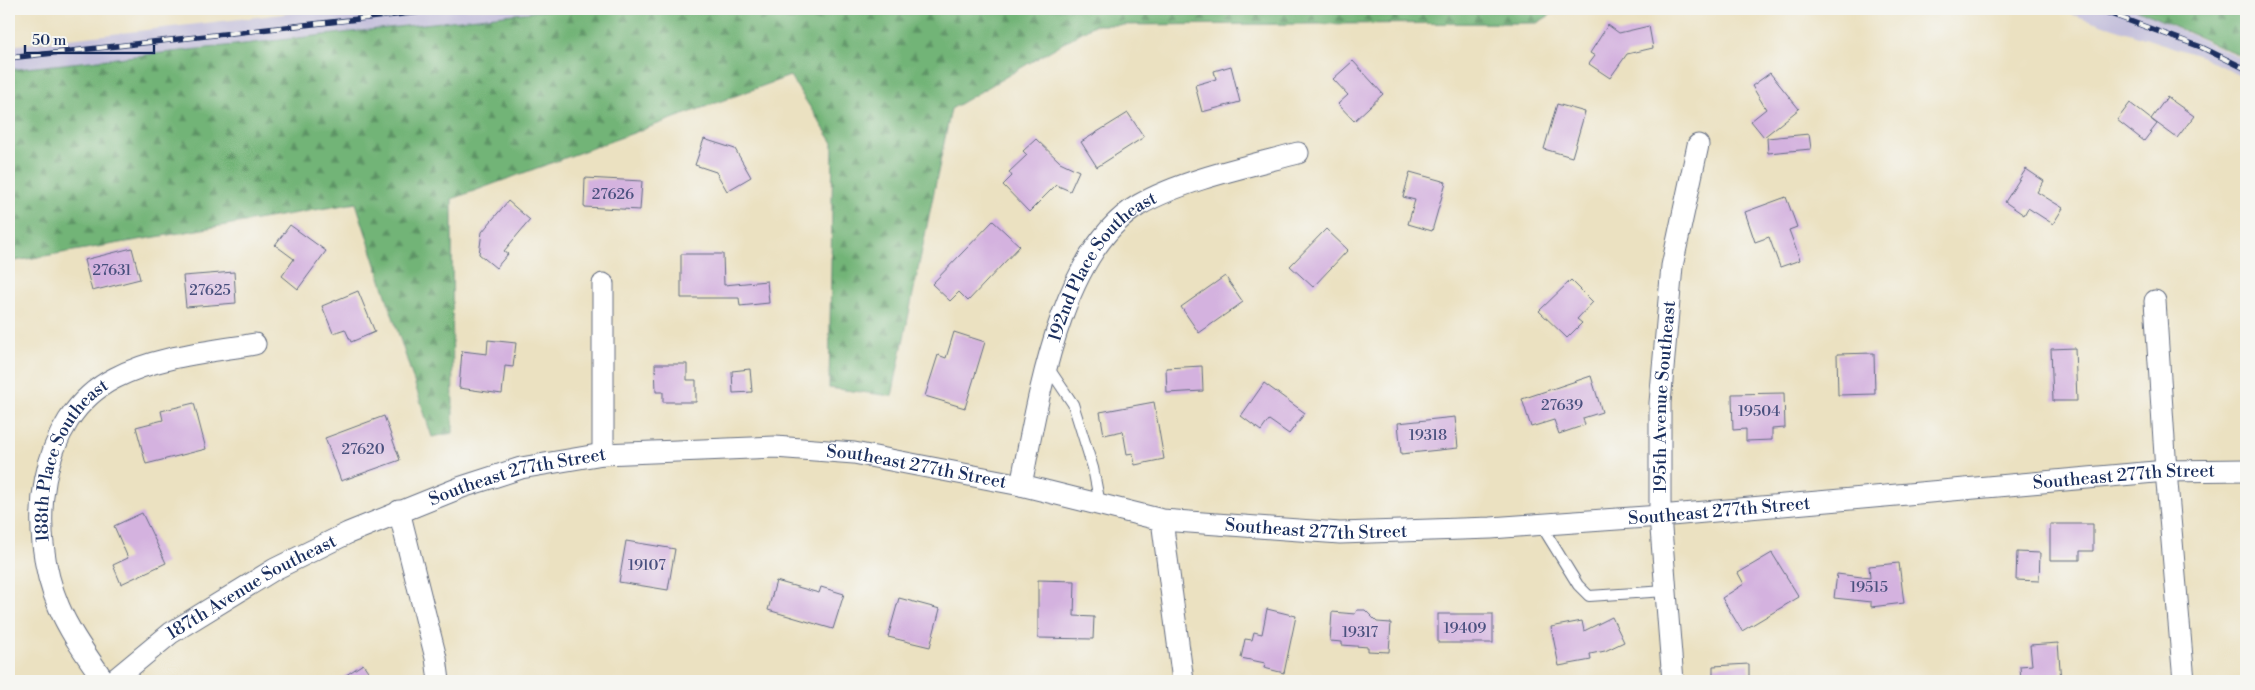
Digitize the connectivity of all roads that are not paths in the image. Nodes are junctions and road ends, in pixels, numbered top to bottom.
1 (1698, 145) dead end
2 (1298, 153) dead end
3 (603, 284) dead end
4 (2155, 301) dead end
5 (255, 344) dead end
6 (1047, 367) junction
7 (603, 454) junction
8 (2246, 470) edge
9 (2166, 471) junction
10 (1021, 485) junction
11 (1100, 504) junction
12 (399, 511) junction
13 (1660, 516) junction
14 (1162, 520) junction
15 (1542, 524) junction
16 (1666, 592) junction
17 (104, 681) edge
18 (113, 681) edge
19 (439, 681) edge
20 (1183, 681) edge
21 (1673, 681) edge
22 (2184, 681) edge

1 - 13 street, 195th Avenue Southeast
2 - 6 street, 192nd Place Southeast
3 - 7 street
4 - 9 street
5 - 17 street, 188th Place Southeast
6 - 10 street, 192nd Place Southeast
6 - 11 lane
7 - 10 street, Southeast 277th Street
7 - 12 street, Southeast 277th Street
8 - 9 street, Southeast 277th Street
9 - 13 street, Southeast 277th Street
9 - 22 street
10 - 11 street, Southeast 277th Street
11 - 14 street, Southeast 277th Street
12 - 18 street, 187th Avenue Southeast
12 - 19 street
13 - 15 street, Southeast 277th Street
13 - 16 street, 195th Avenue Southeast
14 - 15 street, Southeast 277th Street
14 - 20 street
15 - 16 lane
16 - 21 street, 195th Avenue Southeast

